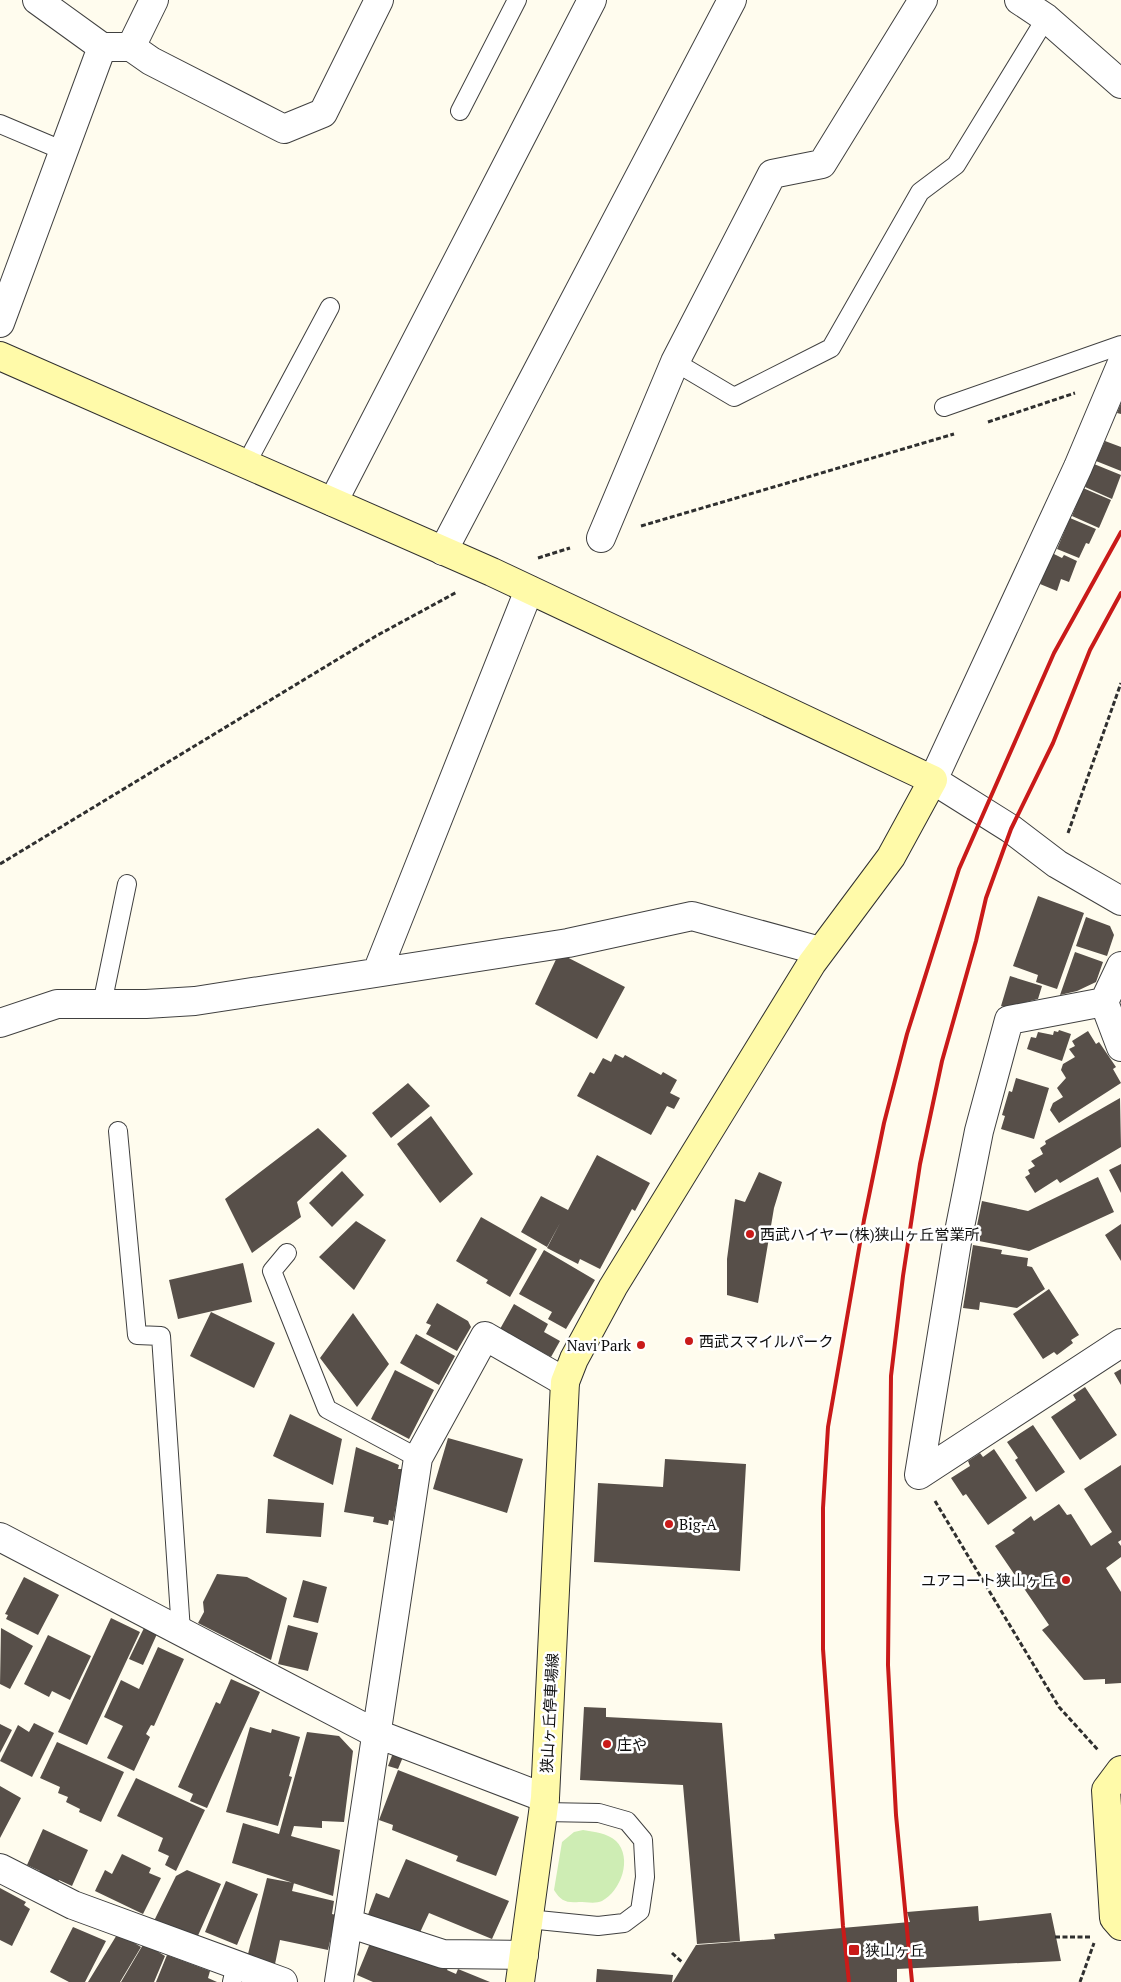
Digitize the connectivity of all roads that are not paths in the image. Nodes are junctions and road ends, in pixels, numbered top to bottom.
1 (38, 0) edge
2 (154, 0) edge
3 (380, 0) edge
4 (517, 0) edge
5 (592, 0) edge
6 (732, 0) edge
7 (923, 0) edge
8 (1019, 0) edge
9 (1046, 18) junction
10 (102, 47) junction
11 (131, 47) junction
12 (1121, 84) edge
13 (460, 111) dead end
14 (0, 124) edge
15 (64, 151) junction
16 (330, 307) dead end
17 (0, 323) edge
18 (1121, 345) edge
19 (0, 356) edge
20 (675, 362) junction
21 (1121, 365) edge
22 (944, 407) dead end
23 (246, 464) junction
24 (333, 502) junction
25 (601, 538) dead end
26 (444, 551) junction
27 (529, 590) junction
28 (933, 780) junction
29 (127, 884) dead end
30 (1121, 901) edge
31 (820, 951) junction
32 (1121, 966) edge
33 (377, 972) junction
34 (1104, 1002) junction
35 (102, 1004) junction
36 (0, 1023) edge
37 (1121, 1047) edge
38 (118, 1131) dead end
39 (287, 1253) dead end
40 (1121, 1343) edge
41 (565, 1382) junction
42 (418, 1458) junction
43 (0, 1537) edge
44 (181, 1631) junction
45 (375, 1732) junction
46 (1119, 1771) edge
47 (544, 1805) junction
48 (0, 1868) edge
49 (528, 1919) junction
50 (348, 1924) junction
51 (1121, 1926) edge
52 (524, 1955) junction
53 (234, 1973) edge
54 (283, 1982) edge
55 (339, 1982) edge
56 (520, 1982) edge

1 - 10 street
2 - 11 street
3 - 11 street
4 - 13 lane
5 - 24 street
6 - 26 street
7 - 20 street
8 - 9 street
9 - 12 street
9 - 20 lane
10 - 11 street
10 - 15 street
14 - 15 lane
15 - 17 street
16 - 23 lane
18 - 22 lane
19 - 23 street
20 - 25 street
21 - 28 street
23 - 24 street
24 - 26 street
26 - 27 street
27 - 28 street
27 - 33 street
28 - 30 street
28 - 31 street, 狭山ヶ丘停車場線
29 - 35 lane
31 - 33 street
31 - 41 street, 狭山ヶ丘停車場線
32 - 34 street
33 - 35 street
34 - 37 street
34 - 40 street
35 - 36 street
38 - 44 lane
39 - 42 lane
41 - 42 street
41 - 47 street, 狭山ヶ丘停車場線
42 - 45 street
43 - 44 street
44 - 45 street
45 - 47 street
45 - 50 street
46 - 51 street
47 - 49 street, 狭山ヶ丘停車場線
47 - 49 lane
48 - 53 street
49 - 52 street, 狭山ヶ丘停車場線
50 - 52 street
50 - 55 street
52 - 56 street, 狭山ヶ丘停車場線
53 - 54 street

